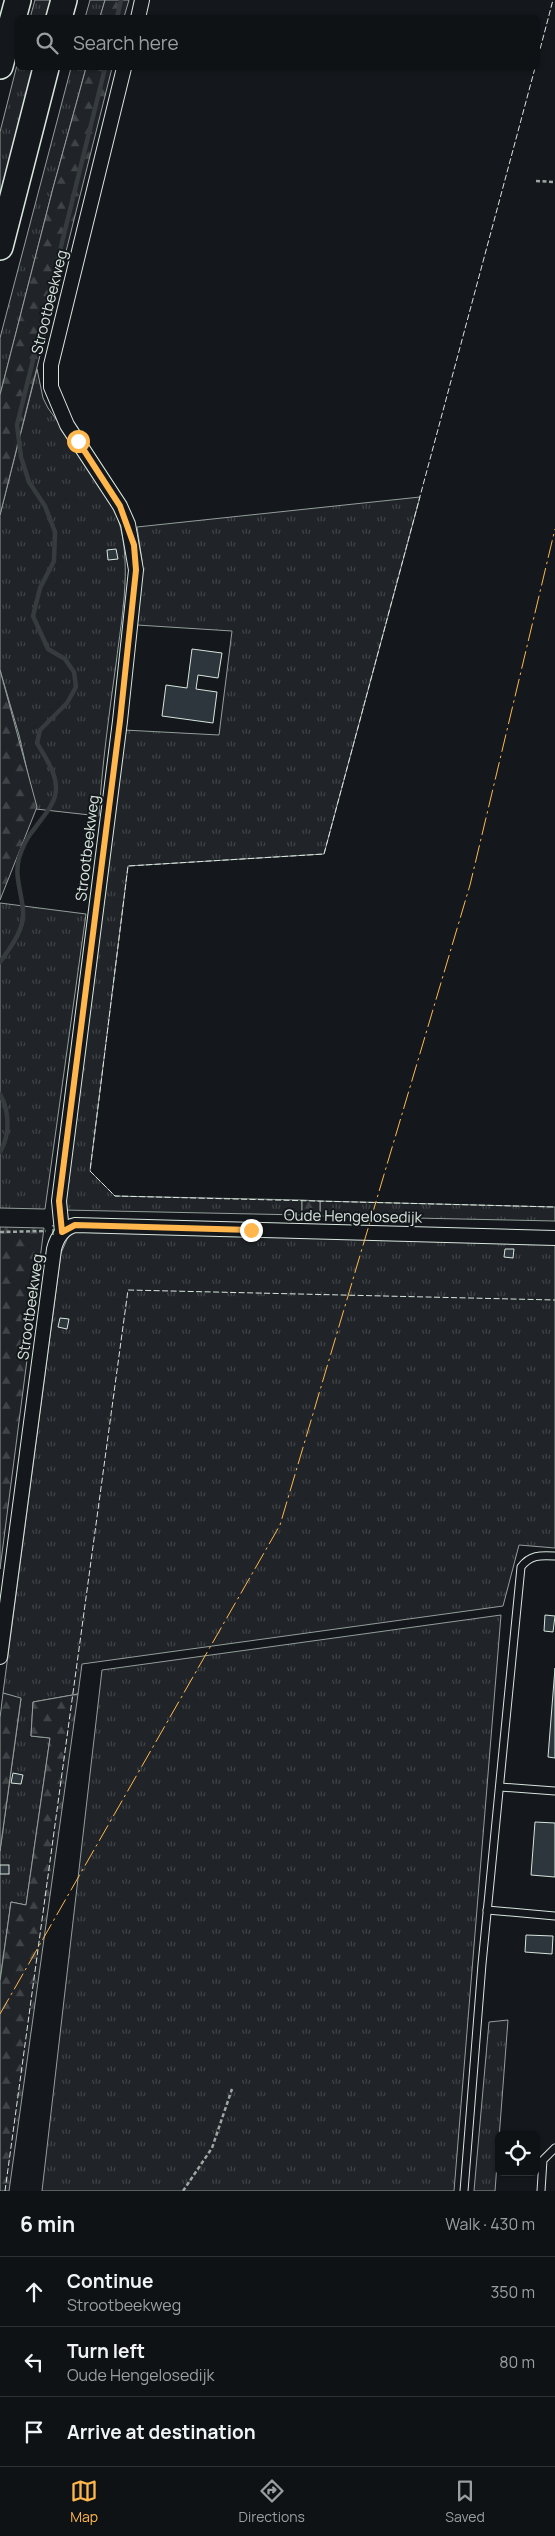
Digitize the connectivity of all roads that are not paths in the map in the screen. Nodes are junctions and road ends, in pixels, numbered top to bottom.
1 (18, 0) edge
2 (64, 0) edge
3 (142, 0) edge
4 (60, 15) edge
5 (139, 15) edge
6 (0, 66) edge
7 (45, 70) edge
8 (124, 70) edge
9 (0, 247) edge
10 (62, 1232) junction
11 (555, 1238) edge
12 (555, 1556) edge
13 (0, 1657) edge
14 (500, 1787) junction
15 (555, 1791) edge
16 (487, 1910) junction
17 (555, 1916) edge
18 (555, 2148) edge
19 (464, 2191) edge
20 (541, 2191) edge

1 - 6 highway
2 - 4 highway
3 - 5 street
7 - 9 highway
8 - 10 street, Strootbeekweg
10 - 11 street, Oude Hengelosedijk
10 - 13 street, Strootbeekweg
12 - 14 lane
14 - 15 lane
14 - 16 lane
16 - 17 lane
16 - 19 lane
18 - 20 lane

